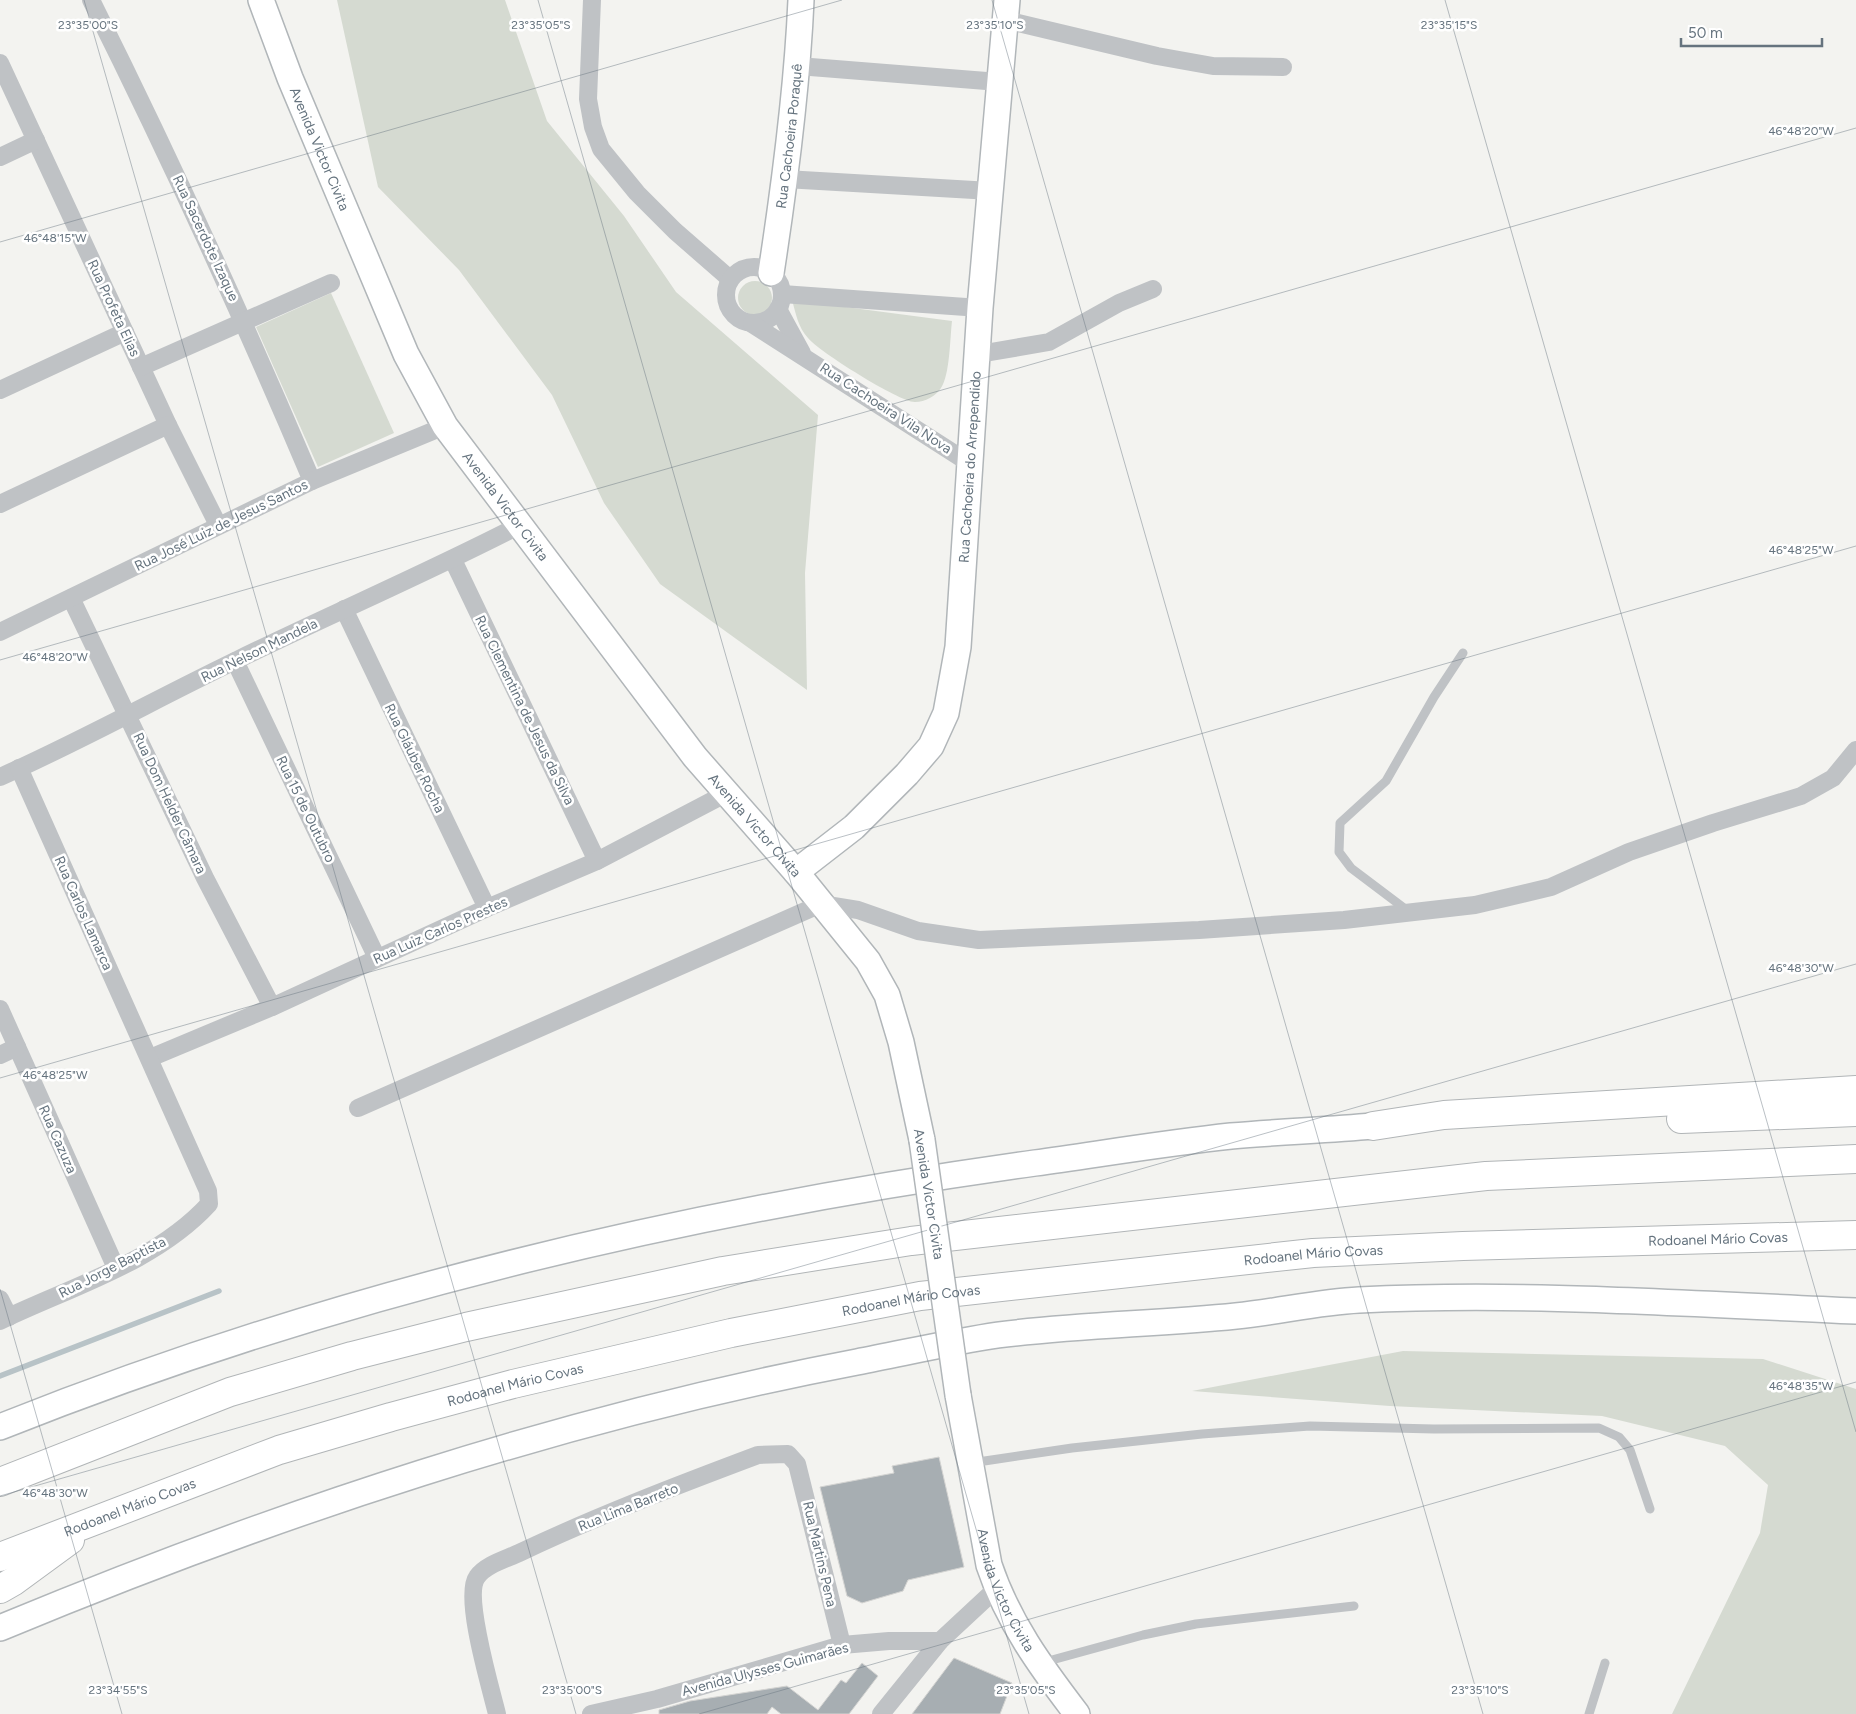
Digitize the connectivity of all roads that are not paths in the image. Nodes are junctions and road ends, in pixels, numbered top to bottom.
1 (92, 0) edge
2 (261, 0) edge
3 (592, 0) edge
4 (801, 0) edge
5 (1007, 10) edge
6 (0, 63) edge
7 (798, 66) junction
8 (1283, 67) dead end
9 (999, 82) junction
10 (36, 140) junction
11 (0, 157) edge
12 (785, 179) junction
13 (990, 191) junction
14 (730, 279) junction
15 (331, 283) dead end
16 (1153, 289) dead end
17 (777, 292) junction
18 (980, 308) junction
19 (245, 322) junction
20 (752, 324) junction
21 (124, 332) junction
22 (802, 354) junction
23 (978, 354) junction
24 (141, 367) junction
25 (0, 390) edge
26 (168, 425) junction
27 (445, 426) junction
28 (969, 463) junction
29 (312, 481) junction
30 (0, 504) edge
31 (218, 525) junction
32 (520, 525) junction
33 (453, 560) junction
34 (71, 598) junction
35 (344, 609) junction
36 (0, 632) edge
37 (1463, 653) dead end
38 (235, 661) junction
39 (128, 716) junction
40 (1856, 750) edge
41 (19, 768) junction
42 (0, 777) edge
43 (727, 793) junction
44 (597, 861) junction
45 (796, 872) junction
46 (821, 904) junction
47 (487, 908) junction
48 (1412, 914) junction
49 (377, 958) junction
50 (272, 1007) junction
51 (0, 1009) edge
52 (17, 1047) junction
53 (0, 1056) edge
54 (150, 1058) junction
55 (1856, 1090) edge
56 (358, 1108) dead end
57 (1856, 1112) edge
58 (1373, 1126) junction
59 (1856, 1159) edge
60 (1856, 1235) edge
61 (116, 1268) junction
62 (0, 1299) edge
63 (1856, 1311) edge
64 (4, 1319) edge
65 (0, 1427) edge
66 (971, 1463) junction
67 (798, 1464) joint
68 (0, 1482) edge
69 (1650, 1509) dead end
70 (99, 1518) junction
71 (0, 1557) edge
72 (996, 1588) junction
73 (0, 1590) edge
74 (1354, 1606) dead end
75 (0, 1628) edge
76 (940, 1641) junction
77 (842, 1645) junction
78 (1605, 1663) dead end
79 (1038, 1664) junction
80 (657, 1698) junction
81 (496, 1714) edge
82 (591, 1714) edge
83 (645, 1714) edge
84 (880, 1714) edge
85 (1077, 1714) edge
86 (1588, 1714) edge

1 - 19 street, Rua Sacerdote Izaque
2 - 27 main road, Avenida Victor Civita
3 - 14 street
4 - 7 main road, Rua Cachoeira Poraquê
5 - 8 street
5 - 9 main road, Rua Cachoeira do Arrependido
6 - 10 street, Rua Profeta Elias
7 - 9 street
7 - 12 main road, Rua Cachoeira Poraquê
9 - 13 main road, Rua Cachoeira do Arrependido
10 - 11 street
10 - 21 street, Rua Profeta Elias
12 - 13 street
12 - 17 main road, Rua Cachoeira Poraquê
13 - 18 main road, Rua Cachoeira do Arrependido
14 - 17 street
14 - 20 street
15 - 19 street
16 - 23 street
17 - 18 street
17 - 20 street
17 - 22 street, Rua Cachoeira Vila Nova
18 - 23 main road, Rua Cachoeira do Arrependido
19 - 24 street
19 - 29 street, Rua Sacerdote Izaque
20 - 22 street, Rua Cachoeira Vila Nova
21 - 24 street, Rua Profeta Elias
21 - 25 street
22 - 28 street, Rua Cachoeira Vila Nova
23 - 28 main road, Rua Cachoeira do Arrependido
24 - 26 street, Rua Profeta Elias
26 - 30 street
26 - 31 street, Rua Profeta Elias
27 - 29 street, Rua José Luiz de Jesus Santos
27 - 32 main road, Avenida Victor Civita
28 - 45 main road, Rua Cachoeira do Arrependido
29 - 31 street, Rua José Luiz de Jesus Santos
31 - 34 street, Rua José Luiz de Jesus Santos
32 - 33 street, Rua Nelson Mandela
32 - 43 main road, Avenida Victor Civita
33 - 35 street, Rua Nelson Mandela
33 - 44 street, Rua Clementina de Jesus da Silva
34 - 36 street, Rua José Luiz de Jesus Santos
34 - 39 street, Rua Dom Helder Câmara
35 - 38 street, Rua Nelson Mandela
35 - 47 street, Rua Gláuber Rocha
37 - 48 lane
38 - 39 street, Rua Nelson Mandela
38 - 49 street, Rua 15 de Outubro
39 - 41 street, Rua Nelson Mandela
39 - 50 street, Rua Dom Helder Câmara
40 - 48 street
41 - 42 street, Rua Nelson Mandela
41 - 54 street, Rua Carlos Lamarca
43 - 44 street, Rua Luiz Carlos Prestes
43 - 45 main road, Avenida Victor Civita
44 - 47 street, Rua Luiz Carlos Prestes
45 - 46 main road, Avenida Victor Civita
46 - 48 street
46 - 56 street
46 - 66 main road, Avenida Victor Civita, bridge
47 - 49 street, Rua Luiz Carlos Prestes
49 - 50 street, Rua Luiz Carlos Prestes
50 - 54 street, Rua Luiz Carlos Prestes
51 - 52 street, Rua Cazuza
52 - 53 street
52 - 61 street, Rua Cazuza
54 - 61 street, Rua Jorge Baptista
55 - 58 highway
57 - 58 highway
58 - 65 main road
59 - 68 highway
60 - 70 highway, Rodoanel Mário Covas
61 - 64 street, Rua Jorge Baptista
62 - 64 street
63 - 75 main road
66 - 69 lane
66 - 72 main road, Avenida Victor Civita
67 - 77 street, Rua Martins Pena
67 - 81 street, Rua Lima Barreto
70 - 71 highway, Rodoanel Mário Covas
70 - 73 highway
72 - 76 street
72 - 79 main road, Avenida Victor Civita
74 - 79 lane
76 - 77 street, Avenida Ulysses Guimarães
76 - 84 street
77 - 80 street, Avenida Ulysses Guimarães
78 - 86 lane
79 - 85 main road, Avenida Victor Civita
80 - 82 street, Avenida Ulysses Guimarães
80 - 83 street

